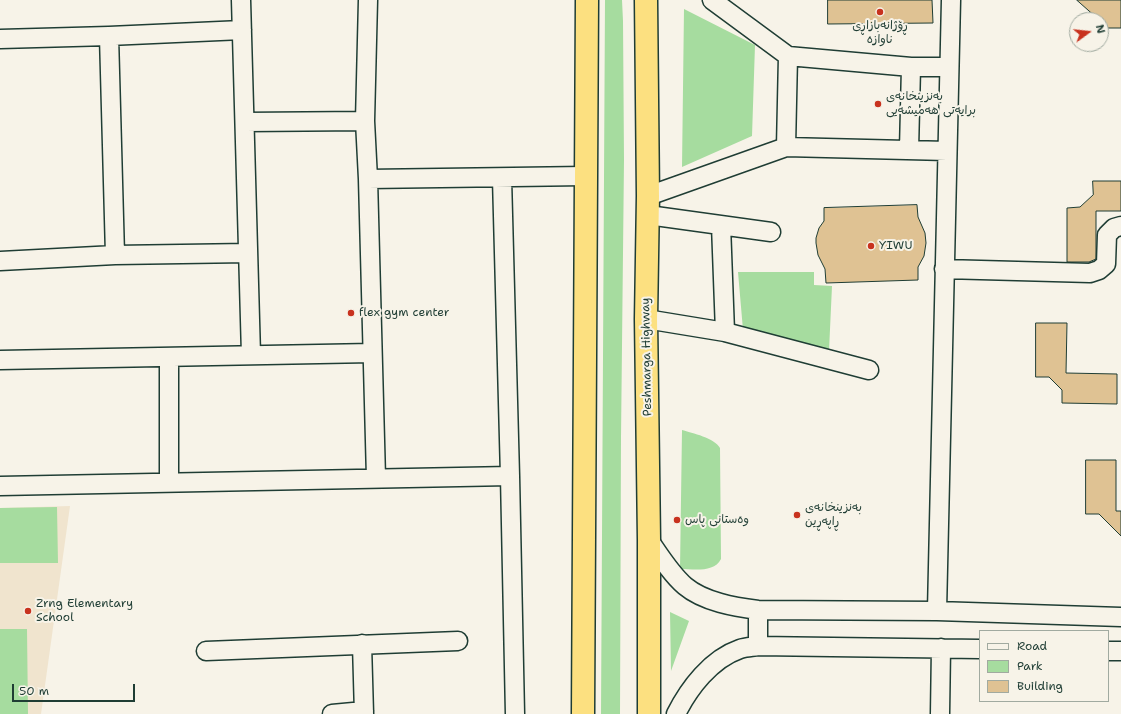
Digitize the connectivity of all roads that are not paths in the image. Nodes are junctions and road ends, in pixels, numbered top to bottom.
1 (241, 0) edge
2 (368, 0) edge
3 (586, 0) edge
4 (646, 0) edge
5 (712, 0) edge
6 (951, 0) edge
7 (242, 30) junction
8 (108, 36) junction
9 (0, 39) edge
10 (788, 56) junction
11 (911, 67) junction
12 (949, 67) junction
13 (365, 121) junction
14 (244, 122) junction
15 (786, 147) junction
16 (909, 150) junction
17 (947, 151) junction
18 (585, 176) junction
19 (502, 178) junction
20 (368, 179) junction
21 (648, 206) junction
22 (721, 225) junction
23 (1121, 226) edge
24 (771, 232) dead end
25 (248, 253) junction
26 (115, 256) junction
27 (0, 261) edge
28 (944, 269) junction
29 (646, 319) junction
30 (725, 332) junction
31 (372, 353) junction
32 (250, 355) junction
33 (168, 356) junction
34 (0, 360) edge
35 (869, 370) dead end
36 (510, 476) junction
37 (376, 478) junction
38 (169, 482) junction
39 (0, 486) edge
40 (649, 540) junction
41 (758, 610) junction
42 (937, 611) junction
43 (1121, 617) edge
44 (458, 641) dead end
45 (362, 644) junction
46 (758, 646) junction
47 (941, 648) junction
48 (979, 649) edge
49 (206, 651) dead end
50 (1109, 651) edge
51 (1121, 651) edge
52 (364, 713) edge
53 (332, 714) edge
54 (515, 714) edge
55 (582, 714) edge
56 (648, 714) edge
57 (676, 714) edge
58 (940, 714) edge

1 - 7 street
2 - 13 street
3 - 18 highway
4 - 21 highway, Peshmarga Highway
5 - 10 street
6 - 12 street
7 - 8 street
7 - 14 street
8 - 9 street
8 - 26 street
10 - 11 street
10 - 15 street
11 - 12 street
11 - 16 street
12 - 17 street
13 - 14 street
13 - 20 street
14 - 25 street
15 - 16 street
15 - 21 street
16 - 17 street
17 - 28 street
18 - 19 street
18 - 55 highway
19 - 20 street
19 - 36 street
20 - 31 street
21 - 22 street
21 - 29 highway, Peshmarga Highway
22 - 24 street
22 - 30 street
23 - 28 street
25 - 26 street
25 - 32 street
26 - 27 street
28 - 42 street
29 - 30 street
29 - 40 highway, Peshmarga Highway
30 - 35 street
31 - 32 street
31 - 37 street
32 - 33 street
33 - 34 street
33 - 38 street
36 - 37 street
36 - 54 street
37 - 38 street
38 - 39 street
40 - 41 street
40 - 56 highway, Peshmarga Highway
41 - 42 street
41 - 46 street
42 - 43 street
44 - 45 street
45 - 49 street
45 - 52 street
46 - 47 street
46 - 57 street
47 - 48 street
47 - 58 street
50 - 51 street
52 - 53 street

